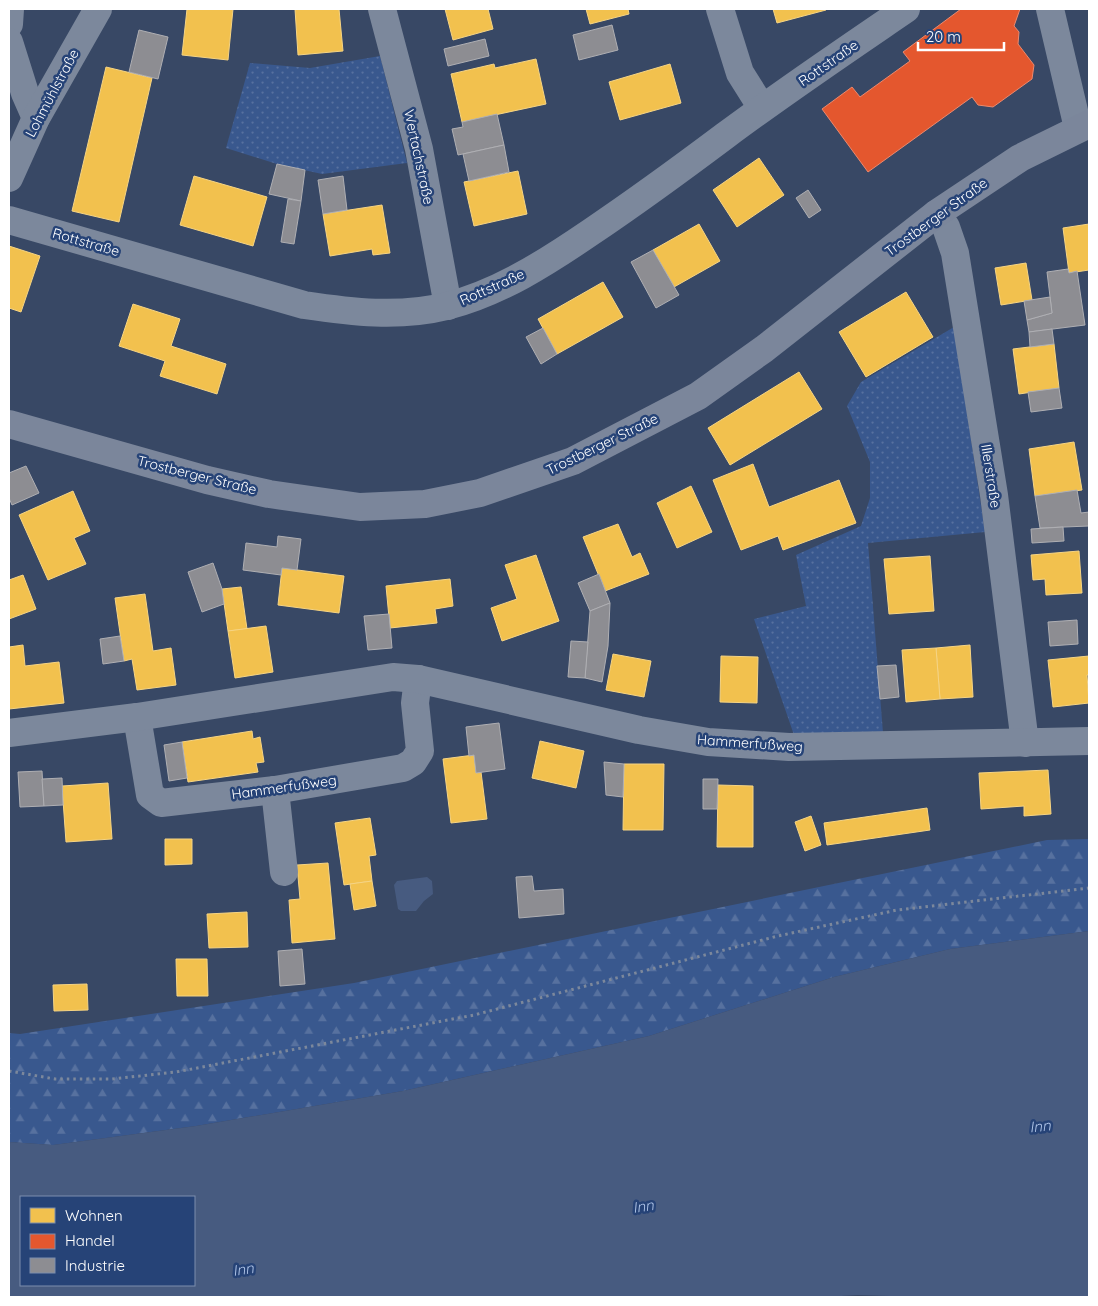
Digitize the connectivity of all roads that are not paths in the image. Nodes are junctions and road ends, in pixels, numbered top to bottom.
1 (10, 9) edge
2 (98, 9) edge
3 (382, 9) edge
4 (720, 9) edge
5 (906, 9) edge
6 (1050, 9) edge
7 (9, 24) edge
8 (9, 42) edge
9 (17, 92) edge
10 (762, 108) junction
11 (36, 118) junction
12 (1084, 126) edge
13 (9, 178) edge
14 (936, 214) junction
15 (9, 220) edge
16 (448, 306) junction
17 (9, 424) edge
18 (418, 679) junction
19 (137, 716) junction
20 (9, 734) edge
21 (1089, 741) edge
22 (1025, 744) junction
23 (275, 790) junction
24 (284, 872) dead end

1 - 7 street
2 - 11 street, Lohmühlstraße
3 - 16 street, Wertachstraße
4 - 10 street
5 - 10 street, Rottstraße
6 - 12 street
8 - 9 street
9 - 11 street
10 - 16 street, Rottstraße
11 - 13 street, Lohmühlstraße
12 - 14 main road, Trostberger Straße
14 - 17 main road, Trostberger Straße
14 - 22 street, Illerstraße
15 - 16 street, Rottstraße
18 - 19 street, Hammerfußweg
18 - 22 street, Hammerfußweg
18 - 23 street, Hammerfußweg
19 - 20 street, Hammerfußweg
19 - 23 street, Hammerfußweg
21 - 22 street, Hammerfußweg
23 - 24 street

